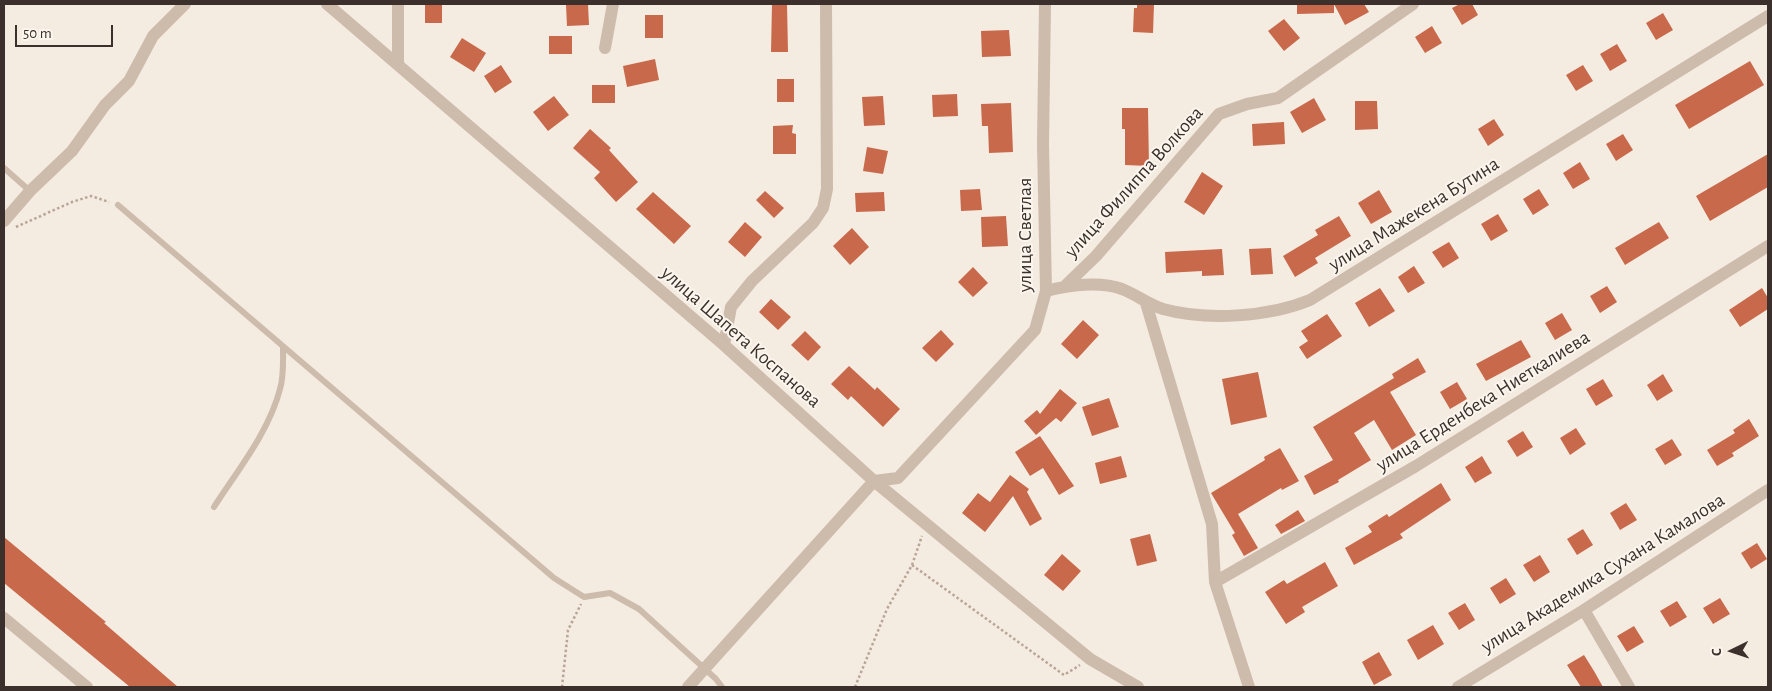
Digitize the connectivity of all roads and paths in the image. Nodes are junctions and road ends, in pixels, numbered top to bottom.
1 (185, 4) edge
2 (327, 4) edge
3 (398, 4) edge
4 (613, 4) edge
5 (826, 4) edge
6 (1045, 4) edge
7 (1413, 4) edge
8 (1768, 16) edge
9 (605, 48) dead end
10 (398, 64) junction
11 (4, 168) edge
12 (30, 191) junction
13 (118, 205) joint
14 (8, 225) edge
15 (1768, 246) edge
16 (1064, 287) junction
17 (1046, 291) junction
18 (1146, 304) junction
19 (724, 346) junction
20 (283, 347) junction
21 (874, 481) junction
22 (1768, 490) edge
23 (214, 507) dead end
24 (926, 522) junction
25 (912, 565) junction
26 (1215, 582) junction
27 (584, 597) junction
28 (1584, 610) junction
29 (4, 618) edge
30 (1090, 659) junction
31 (704, 669) junction
32 (87, 687) edge
33 (562, 687) edge
34 (688, 687) edge
35 (722, 687) edge
36 (855, 687) edge
37 (1138, 687) edge
38 (1249, 687) edge
39 (1458, 687) edge
40 (1629, 687) edge

1 - 12 street
2 - 10 street, улица Шапета Коспанова
3 - 10 street
4 - 9 street
5 - 19 street
6 - 17 street, улица Светлая
7 - 16 street, улица Филиппа Волкова
8 - 18 street, улица Мажекена Бутина
10 - 19 street, улица Шапета Коспанова
11 - 12 lane
12 - 14 street
13 - 14 path
13 - 20 lane
15 - 26 street, улица Ерденбека Ниеткалиева
16 - 17 street, улица Мажекена Бутина
16 - 18 street, улица Мажекена Бутина
17 - 21 street, улица Светлая
18 - 26 street
19 - 21 street, улица Шапета Коспанова
20 - 23 lane
20 - 27 lane
21 - 24 street, улица Шапета Коспанова
21 - 31 street
22 - 28 street, улица Академика Сухана Камалова
24 - 25 path
24 - 30 street, улица Шапета Коспанова
25 - 30 path
25 - 36 path
26 - 38 street
27 - 31 lane
27 - 33 path
28 - 39 street, улица Академика Сухана Камалова
28 - 40 street
29 - 32 street
30 - 37 street, улица Шапета Коспанова
31 - 34 street
31 - 35 lane

